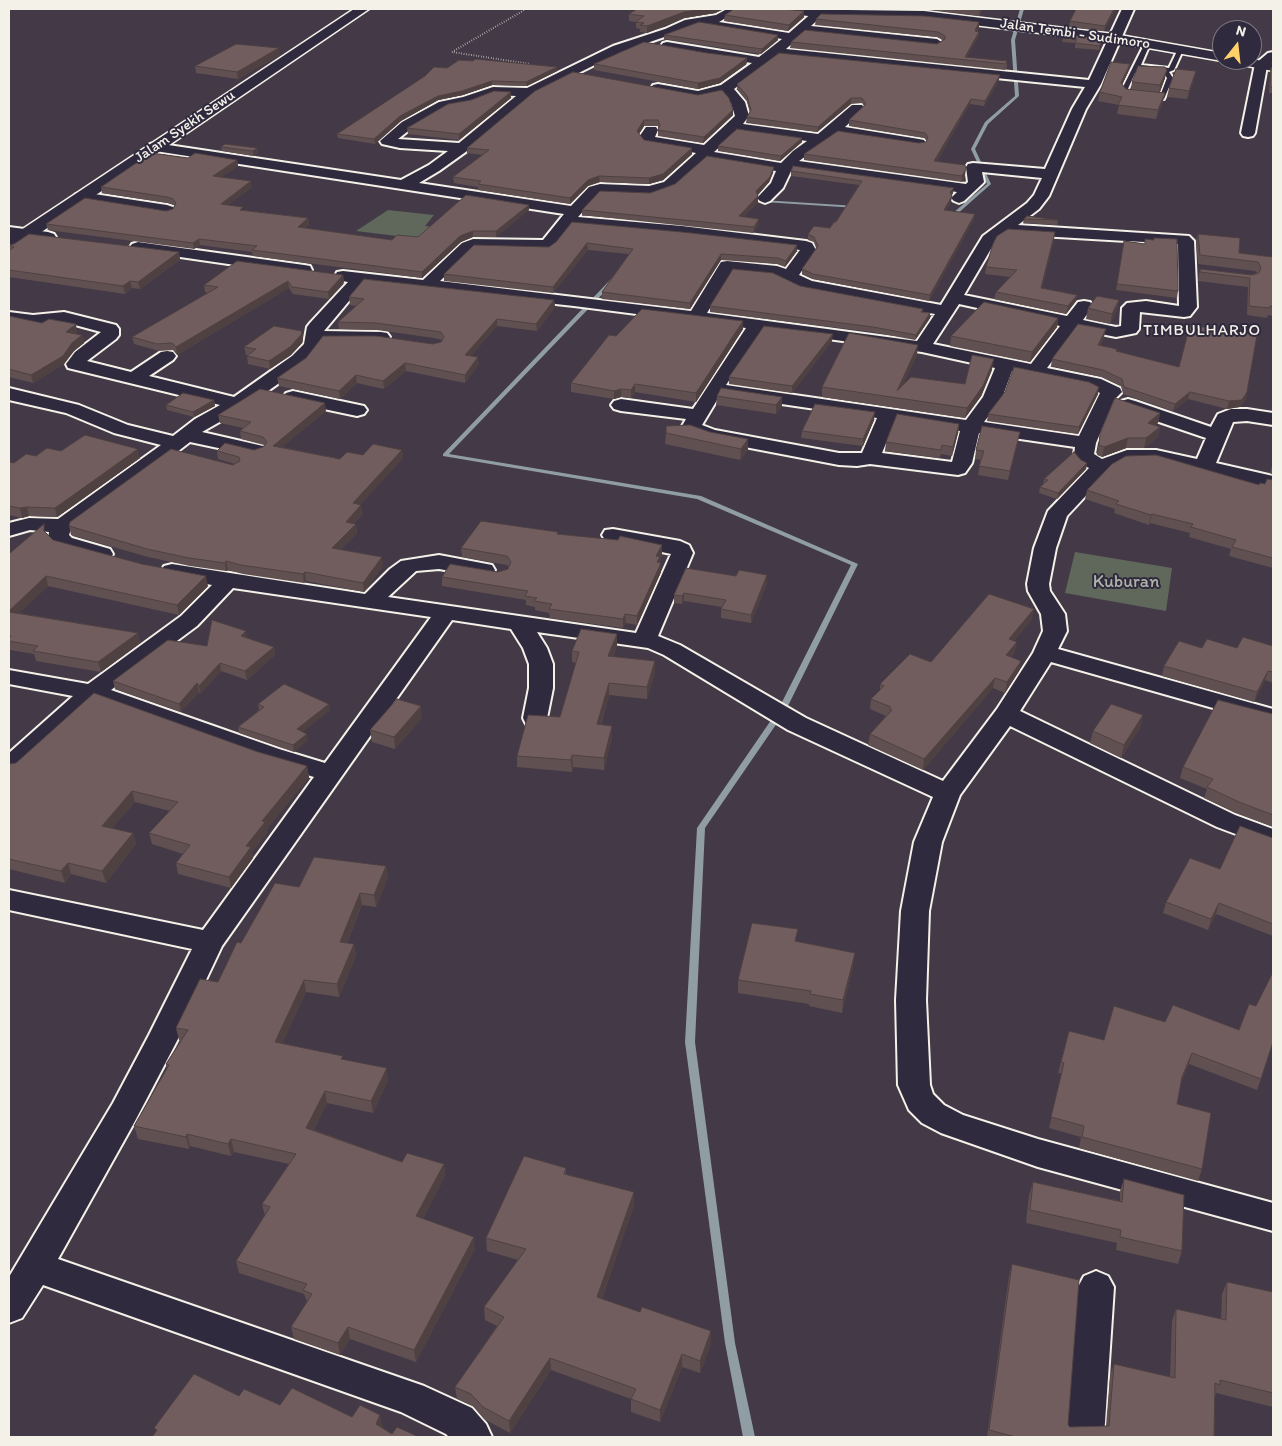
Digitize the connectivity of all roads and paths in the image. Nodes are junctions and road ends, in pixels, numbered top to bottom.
1 (362, 9) edge
2 (526, 9) edge
3 (735, 9) edge
4 (779, 9) edge
5 (1128, 9) edge
6 (818, 14) junction
7 (699, 22) junction
8 (797, 33) junction
9 (1114, 38) junction
10 (638, 41) junction
11 (937, 43) edge
12 (1147, 44) junction
13 (1180, 50) junction
14 (775, 52) junction
15 (1212, 56) edge
16 (1273, 56) edge
17 (764, 60) junction
18 (1137, 66) junction
19 (1267, 66) edge
20 (1165, 70) junction
21 (571, 72) junction
22 (590, 75) edge
23 (1094, 84) junction
24 (645, 86) edge
25 (726, 88) junction
26 (528, 92) junction
27 (857, 108) edge
28 (733, 126) junction
29 (834, 129) junction
30 (651, 130) edge
31 (1248, 133) dead end
32 (819, 138) junction
33 (919, 143) edge
34 (155, 147) junction
35 (462, 148) junction
36 (704, 152) junction
37 (787, 166) junction
38 (1052, 174) junction
39 (403, 185) junction
40 (970, 189) junction
41 (82, 197) junction
42 (766, 198) dead end
43 (955, 202) dead end
44 (168, 210) edge
45 (572, 216) junction
46 (1000, 229) junction
47 (16, 236) edge
48 (64, 239) edge
49 (120, 245) edge
50 (1188, 270) junction
51 (1206, 272) edge
52 (790, 276) junction
53 (360, 278) junction
54 (427, 285) junction
55 (949, 304) junction
56 (1084, 306) dead end
57 (696, 316) junction
58 (9, 317) edge
59 (1073, 323) junction
60 (758, 324) junction
61 (314, 336) junction
62 (396, 339) edge
63 (922, 347) junction
64 (167, 356) dead end
65 (1006, 364) junction
66 (1036, 370) junction
67 (134, 378) junction
68 (258, 389) junction
69 (714, 389) junction
70 (9, 394) edge
71 (1106, 397) junction
72 (237, 404) junction
73 (621, 405) dead end
74 (357, 410) dead end
75 (698, 415) junction
76 (888, 416) junction
77 (1273, 419) edge
78 (971, 427) junction
79 (1217, 436) junction
80 (1086, 442) junction
81 (178, 446) junction
82 (256, 450) edge
83 (870, 458) junction
84 (1102, 467) junction
85 (1204, 467) junction
86 (1273, 482) edge
87 (62, 526) junction
88 (9, 530) edge
89 (613, 535) dead end
90 (118, 558) edge
91 (154, 567) edge
92 (499, 572) edge
93 (228, 581) junction
94 (371, 600) junction
95 (446, 612) junction
96 (519, 622) junction
97 (644, 641) junction
98 (1045, 653) junction
99 (9, 677) edge
100 (93, 692) junction
101 (1006, 714) junction
102 (1273, 717) edge
103 (535, 718) edge
104 (9, 767) edge
105 (330, 773) junction
106 (948, 793) junction
107 (1273, 839) edge
108 (9, 900) edge
109 (210, 942) junction
110 (1273, 1217) edge
111 (35, 1267) junction
112 (1096, 1287) dead end
113 (9, 1308) edge
114 (473, 1437) edge
115 (1086, 1437) edge

1 - 34 street, Jalam Syekh Sewu
2 - 21 path
3 - 7 street
4 - 6 street, Jalan Tembi - Sudimoro
5 - 9 street
6 - 8 street
6 - 9 street, Jalan Tembi - Sudimoro
7 - 8 street
7 - 10 street
8 - 11 street
8 - 14 street
9 - 12 street, Jalan Tembi - Sudimoro
9 - 23 street
10 - 17 street
10 - 21 street
12 - 13 street, Jalan Tembi - Sudimoro
12 - 18 lane
13 - 15 street, Jalan Tembi - Sudimoro
13 - 20 lane
14 - 17 street
14 - 23 street
16 - 19 street
17 - 25 street
18 - 20 lane
18 - 20 lane
19 - 31 street
21 - 22 street
21 - 26 street
23 - 38 street
24 - 25 street
25 - 28 street
26 - 35 street
26 - 35 street
27 - 29 street
28 - 32 street
28 - 36 street
29 - 32 street
29 - 33 street
30 - 36 street
32 - 37 street
34 - 39 street
34 - 41 street, Jalam Syekh Sewu
35 - 39 street
36 - 37 street
36 - 45 street
37 - 40 street
37 - 42 street
38 - 40 street
38 - 46 street
39 - 45 street
40 - 43 street
41 - 44 street
41 - 47 street, Jalam Syekh Sewu
45 - 52 street
45 - 54 street
46 - 50 street
46 - 55 street
47 - 48 street
49 - 53 street
50 - 51 street
50 - 59 street
52 - 55 street
52 - 57 street
53 - 54 street
53 - 61 street
54 - 57 street
55 - 59 street
55 - 63 street
56 - 59 street
57 - 60 street
58 - 67 street
59 - 66 street
60 - 63 street
60 - 69 street
61 - 62 street
61 - 68 street
63 - 65 street
64 - 67 street
65 - 66 street
65 - 78 street
66 - 71 street
67 - 72 street
68 - 72 street
68 - 74 street
69 - 75 street
69 - 76 street
70 - 81 street
71 - 79 street
71 - 80 street
72 - 81 street
73 - 75 street
75 - 83 street
76 - 78 street
76 - 83 street
77 - 79 street
78 - 80 street
78 - 83 street
79 - 85 street
80 - 84 street
81 - 82 street
81 - 87 street
84 - 85 street
84 - 98 street
85 - 86 street
87 - 88 street
87 - 90 street
89 - 97 street
91 - 93 street
92 - 94 street
93 - 94 street
93 - 100 street
94 - 95 street
95 - 96 street
95 - 105 street
96 - 97 street
96 - 103 street
97 - 106 street
98 - 101 street
98 - 102 street
99 - 100 street
100 - 104 street
100 - 105 street
101 - 106 street
101 - 107 street
105 - 109 street
106 - 110 street
108 - 109 street
109 - 111 street
111 - 113 street
111 - 114 street
112 - 115 street

